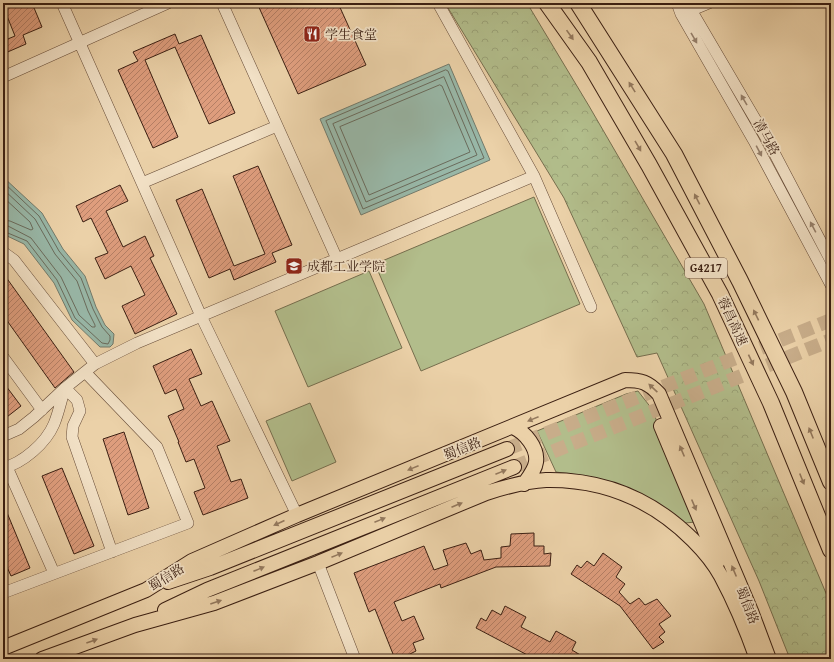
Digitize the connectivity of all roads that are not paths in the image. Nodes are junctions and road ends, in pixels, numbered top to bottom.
1 (62, 3) edge
2 (168, 3) edge
3 (222, 3) edge
4 (438, 3) edge
5 (547, 3) edge
6 (578, 3) edge
7 (677, 3) edge
8 (709, 3) edge
9 (689, 6) edge
10 (681, 14) junction
11 (79, 43) junction
12 (3, 77) edge
13 (277, 126) junction
14 (534, 176) junction
15 (142, 183) junction
16 (3, 252) edge
17 (337, 259) junction
18 (831, 261) edge
19 (831, 285) edge
20 (592, 307) dead end
21 (202, 316) junction
22 (3, 357) edge
23 (95, 364) junction
24 (85, 372) junction
25 (65, 388) junction
26 (42, 410) junction
27 (670, 423) junction
28 (513, 427) junction
29 (3, 436) edge
30 (507, 449) tunnel mouth
31 (5, 467) edge
32 (514, 467) tunnel mouth
33 (831, 482) edge
34 (524, 484) junction
35 (297, 515) junction
36 (831, 550) edge
37 (112, 552) junction
38 (318, 562) junction
39 (54, 574) junction
40 (720, 575) junction
41 (146, 590) junction
42 (3, 593) edge
43 (135, 625) junction
44 (3, 648) edge
45 (42, 659) edge
46 (355, 659) edge
47 (757, 659) edge
48 (769, 659) edge

1 - 11 street
2 - 11 street
3 - 13 street
4 - 14 street
5 -> 36 highway, 蓉昌高速 / G4217
33 -> 6 highway, 蓉昌高速 / G4217
7 - 10 street, 清马路
8 - 9 street
9 - 10 street
18 -> 9 street, 清马路
10 -> 19 street, 清马路
11 - 12 street
11 - 15 street
13 - 15 street
13 - 17 street
14 - 17 street
14 - 20 street
15 - 21 street
16 - 23 street
17 - 21 street
21 - 23 street
21 - 35 street
22 - 26 street
23 - 24 street
24 - 25 street
24 - 37 street
25 - 26 street
25 - 31 street
25 - 37 street
26 - 29 street
27 -> 28 main road, 蜀信路
27 -> 40 main road
48 -> 27 main road, 蜀信路
28 - 34 main road
28 -> 35 main road, 蜀信路
30 - 41 main road
31 - 39 street
43 -> 32 main road
38 -> 34 main road, 蜀信路
34 - 40 main road, 蜀信路
35 -> 41 main road, 蜀信路
37 - 39 street
43 -> 38 main road, 蜀信路
38 - 46 street
39 - 42 street
40 - 47 main road, 蜀信路
41 - 44 main road, 蜀信路
45 -> 43 main road, 蜀信路

